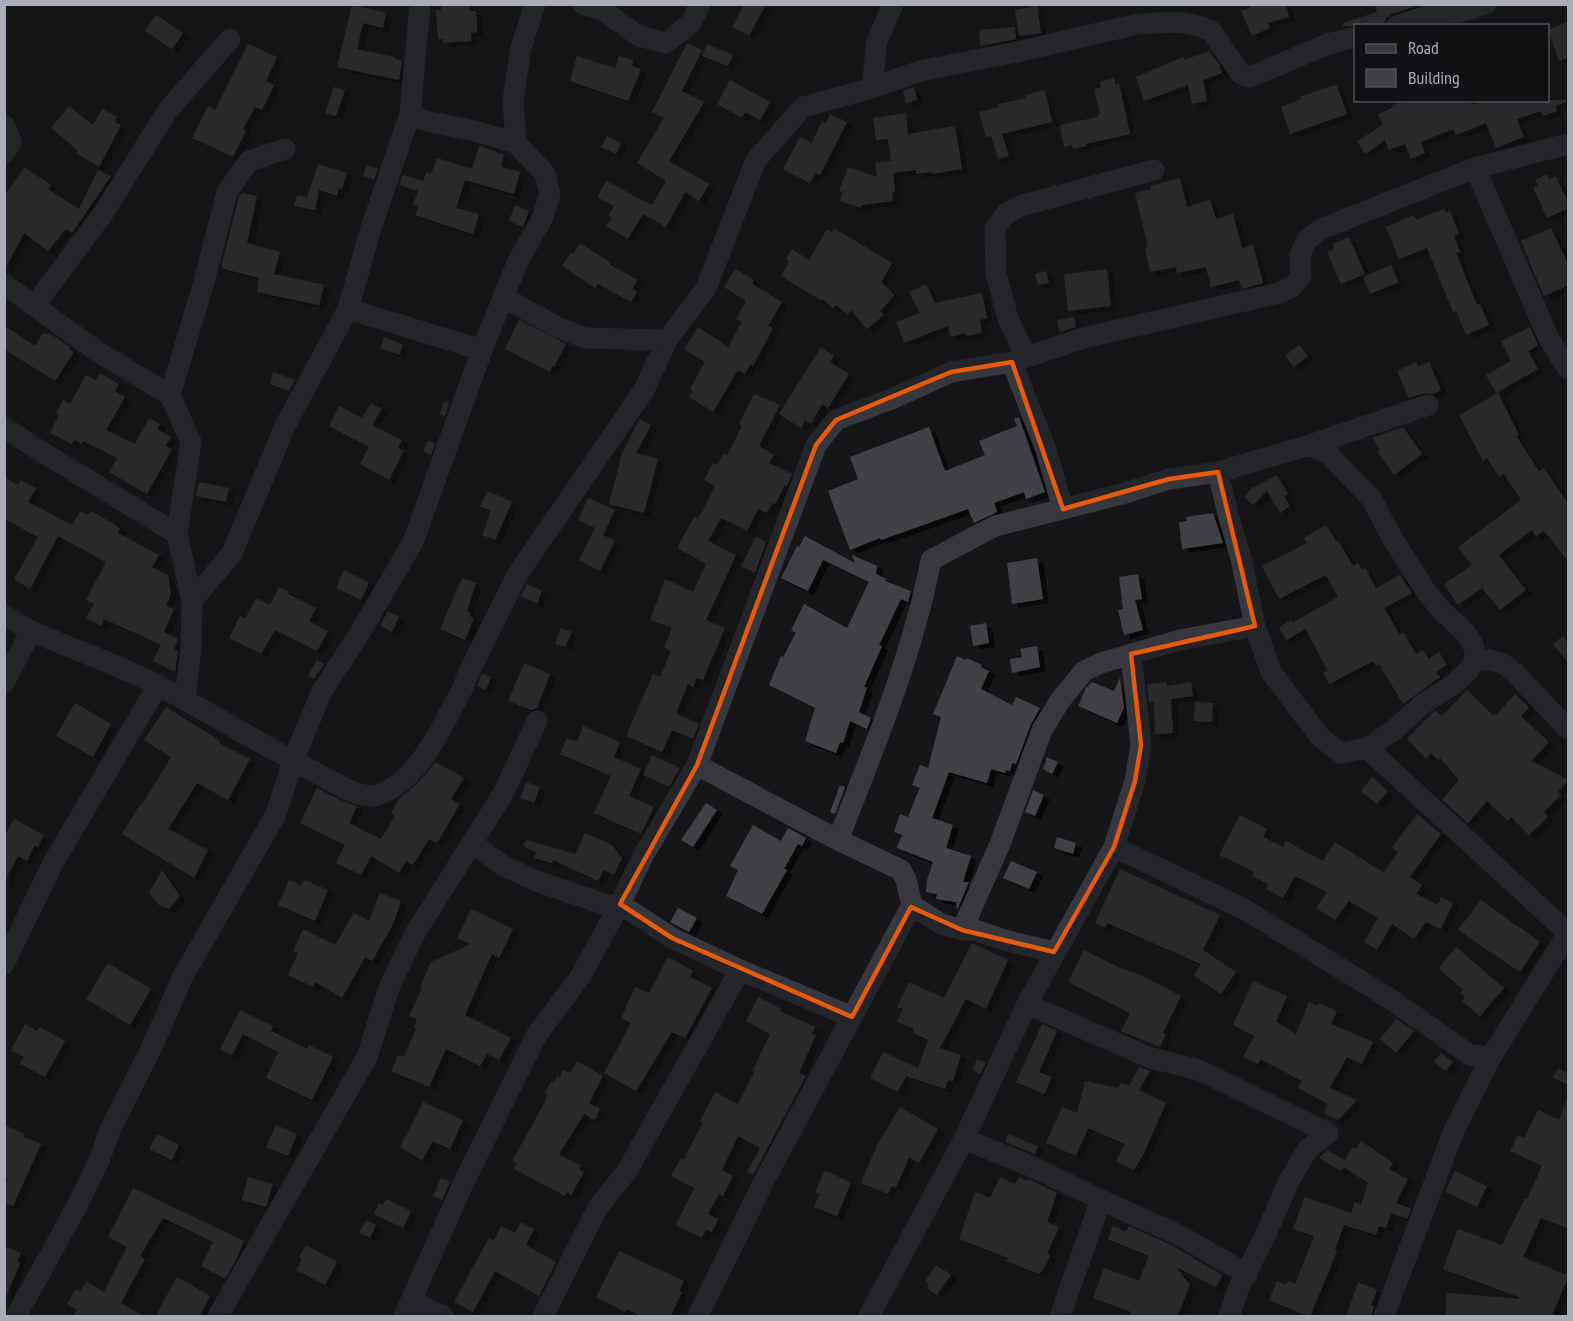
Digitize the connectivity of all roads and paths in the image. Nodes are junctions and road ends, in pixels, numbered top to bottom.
1 (420, 4) edge
2 (535, 4) edge
3 (583, 4) edge
4 (700, 4) edge
5 (893, 4) edge
6 (1486, 4) edge
7 (1432, 9) edge
8 (1400, 24) edge
9 (1354, 38) edge
10 (230, 39) dead end
11 (872, 88) junction
12 (410, 114) junction
13 (4, 125) edge
14 (516, 143) junction
15 (1569, 144) edge
16 (285, 149) dead end
17 (4, 153) edge
18 (1475, 168) junction
19 (1154, 170) dead end
20 (4, 284) edge
21 (503, 297) junction
22 (35, 305) junction
23 (348, 309) junction
24 (667, 340) junction
25 (482, 350) junction
26 (1019, 359) junction
27 (1569, 369) edge
28 (170, 395) junction
29 (1428, 405) dead end
30 (4, 427) edge
31 (1310, 445) junction
32 (1218, 472) junction
33 (1063, 509) junction
34 (177, 534) junction
35 (192, 601) junction
36 (4, 615) edge
37 (1255, 626) junction
38 (31, 631) junction
39 (1131, 654) junction
40 (1476, 657) junction
41 (4, 683) edge
42 (158, 685) junction
43 (185, 699) junction
44 (537, 721) dead end
45 (1569, 729) edge
46 (1367, 748) junction
47 (292, 761) junction
48 (698, 765) junction
49 (838, 840) junction
50 (472, 843) junction
51 (1114, 847) junction
52 (620, 904) junction
53 (912, 905) junction
54 (962, 930) junction
55 (1054, 952) junction
56 (4, 964) edge
57 (740, 970) junction
58 (1027, 1004) junction
59 (852, 1017) junction
60 (1491, 1057) junction
61 (964, 1138) junction
62 (1101, 1200) junction
63 (1247, 1274) junction
64 (408, 1309) edge
65 (16, 1317) edge
66 (218, 1317) edge
67 (443, 1317) edge
68 (543, 1317) edge
69 (698, 1317) edge
70 (869, 1317) edge
71 (1060, 1317) edge
72 (1229, 1317) edge
73 (1384, 1317) edge

1 - 12 street
2 - 14 street
3 - 4 street
5 - 11 street
6 - 7 street
7 - 8 street
9 - 11 street
10 - 22 street
11 - 24 street
12 - 14 street
12 - 23 street
13 - 17 street
14 - 21 street
15 - 18 street
16 - 28 street
18 - 26 street
18 - 27 street
19 - 26 street
20 - 22 street
21 - 24 street
21 - 25 street
22 - 28 street
23 - 25 street
23 - 35 street
24 - 47 street
25 - 47 street
26 - 33 street
26 - 48 street
28 - 34 street
29 - 31 street
30 - 34 street
31 - 32 street
31 - 40 street
32 - 33 street
32 - 37 street
33 - 49 street
34 - 35 street
35 - 43 street
36 - 38 street
37 - 39 street
37 - 46 street
38 - 41 street
38 - 42 street
39 - 51 street
39 - 54 street
40 - 45 street
40 - 46 street
42 - 43 street
42 - 56 street
43 - 47 street
44 - 50 street
46 - 60 street
47 - 65 street
48 - 49 street
48 - 52 street
49 - 53 street
50 - 52 street
50 - 66 street
51 - 55 street
51 - 60 street
52 - 57 street
52 - 64 street
53 - 54 street
53 - 59 street
54 - 55 street
55 - 58 street
57 - 59 street
57 - 68 street
58 - 61 street
58 - 63 street
59 - 69 street
60 - 73 street
61 - 62 street
61 - 70 street
62 - 63 street
62 - 71 street
63 - 72 street
64 - 67 street

